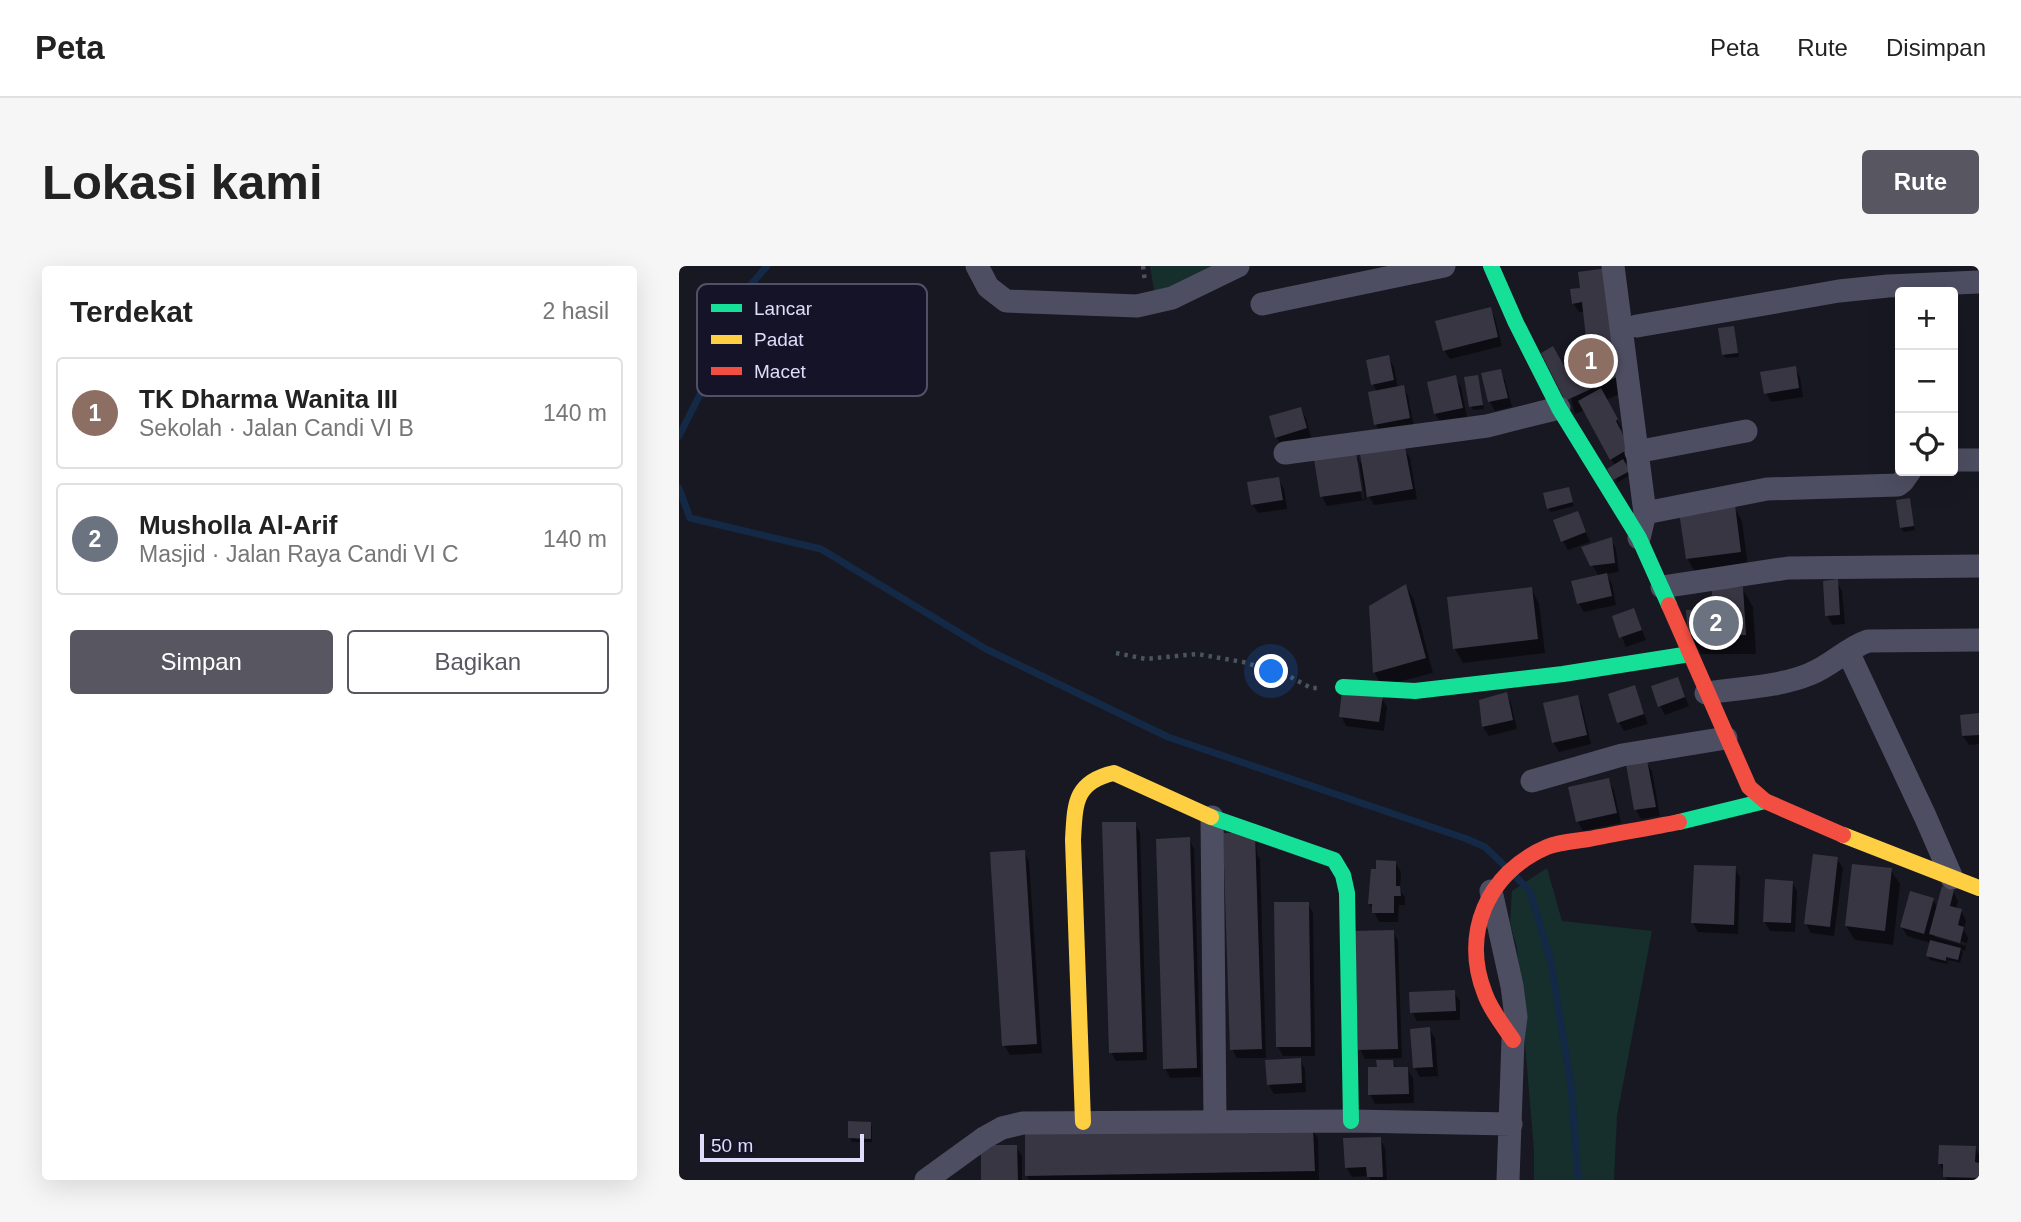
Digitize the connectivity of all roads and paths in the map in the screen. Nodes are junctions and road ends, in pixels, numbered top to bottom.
1 (977, 266) edge
2 (1238, 266) edge
3 (1444, 266) edge
4 (1491, 266) edge
5 (1613, 266) edge
6 (1979, 282) edge
7 (1262, 304) dead end
8 (1637, 326) dead end
9 (1559, 408) junction
10 (1746, 432) dead end
11 (1636, 452) junction
12 (1285, 453) dead end
13 (1958, 460) edge
14 (1979, 460) edge
15 (1906, 476) edge
16 (1645, 513) junction
17 (1639, 538) junction
18 (1979, 566) edge
19 (1662, 587) junction
20 (1979, 640) edge
21 (1848, 652) junction
22 (1116, 653) dead end
23 (1690, 654) junction
24 (1343, 687) joint
25 (1706, 693) junction
26 (1726, 738) junction
27 (1532, 781) dead end
28 (1765, 801) junction
29 (1212, 817) junction
30 (1952, 878) junction
31 (1497, 885) joint
32 (1979, 888) edge
33 (1215, 1121) junction
34 (1351, 1121) junction
35 (1083, 1122) junction
36 (1511, 1124) junction
37 (926, 1180) edge
38 (1508, 1180) edge

1 - 2 street
3 - 7 street
4 - 9 street
5 - 11 street
6 - 8 street
9 - 12 street
9 - 17 street
10 - 11 street
11 - 16 street
13 - 14 street
15 - 16 street
16 - 17 street
17 - 19 street
18 - 19 street
19 - 23 street
20 - 21 street
21 - 25 street
21 - 30 street
22 - 24 path
23 - 24 street
23 - 25 street
25 - 26 street
26 - 27 street
26 - 28 street
28 - 30 street
28 - 31 street
29 - 33 street
29 - 34 street
29 - 35 street
30 - 32 street
31 - 36 street
33 - 34 street
33 - 35 street
34 - 36 street
35 - 37 street
36 - 38 street

